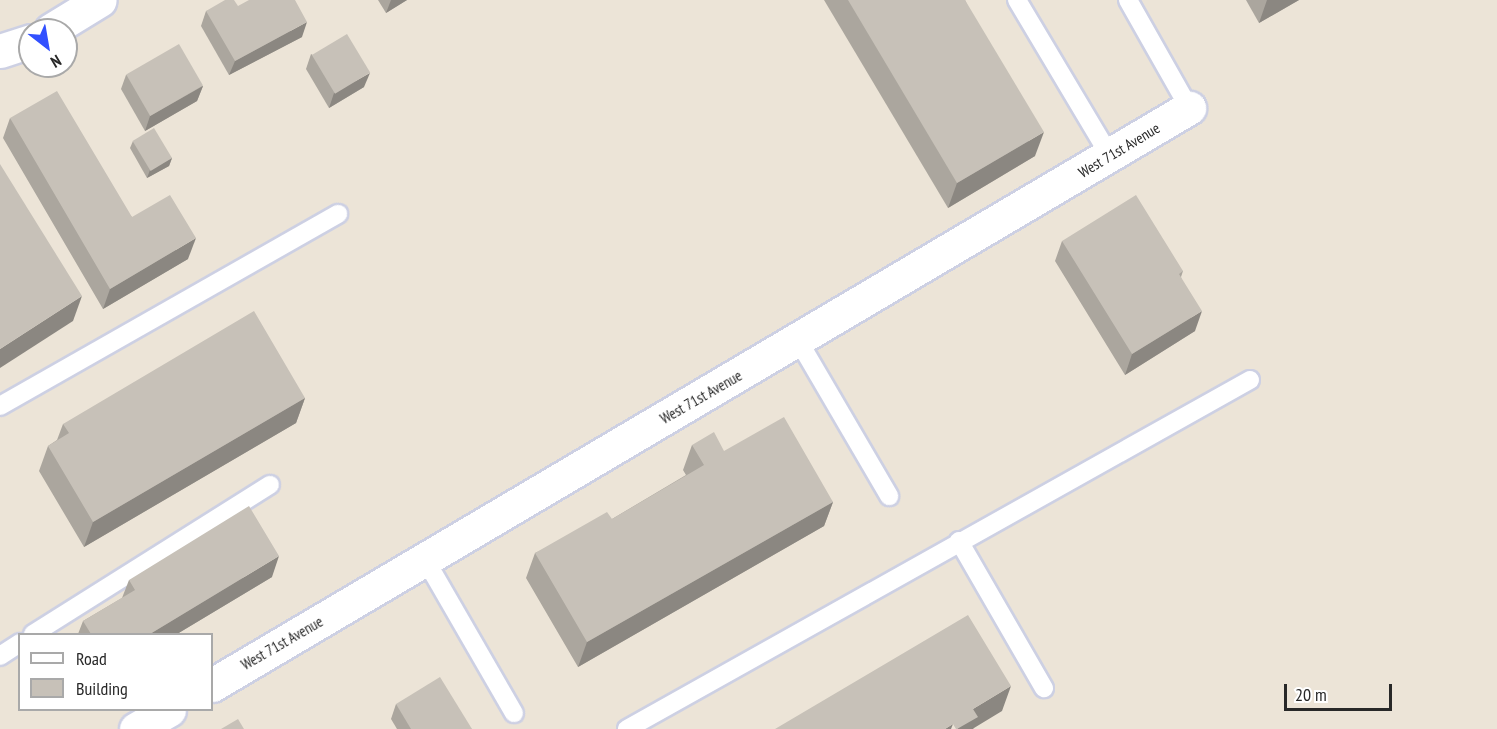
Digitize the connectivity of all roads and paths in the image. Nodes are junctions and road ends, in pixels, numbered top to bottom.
1 (100, 0) edge
2 (1017, 0) edge
3 (1128, 0) edge
4 (71, 18) edge
5 (18, 45) edge
6 (0, 51) edge
7 (1189, 108) joint
8 (1110, 156) junction
9 (338, 214) dead end
10 (798, 340) junction
11 (1250, 380) dead end
12 (0, 406) edge
13 (270, 485) dead end
14 (889, 496) dead end
15 (958, 541) junction
16 (425, 559) junction
17 (35, 633) edge
18 (18, 644) edge
19 (0, 656) edge
20 (213, 684) edge
21 (1044, 688) dead end
22 (168, 711) edge
23 (514, 713) dead end
24 (136, 729) edge
25 (627, 729) edge

1 - 4 street
2 - 8 lane
3 - 7 lane
5 - 6 street
7 - 8 street, West 71st Avenue
8 - 10 street, West 71st Avenue
9 - 12 lane
10 - 14 lane
10 - 16 street, West 71st Avenue
11 - 15 lane
13 - 17 lane
15 - 21 lane
15 - 25 lane
16 - 20 street, West 71st Avenue
16 - 23 lane
18 - 19 lane
22 - 24 street

